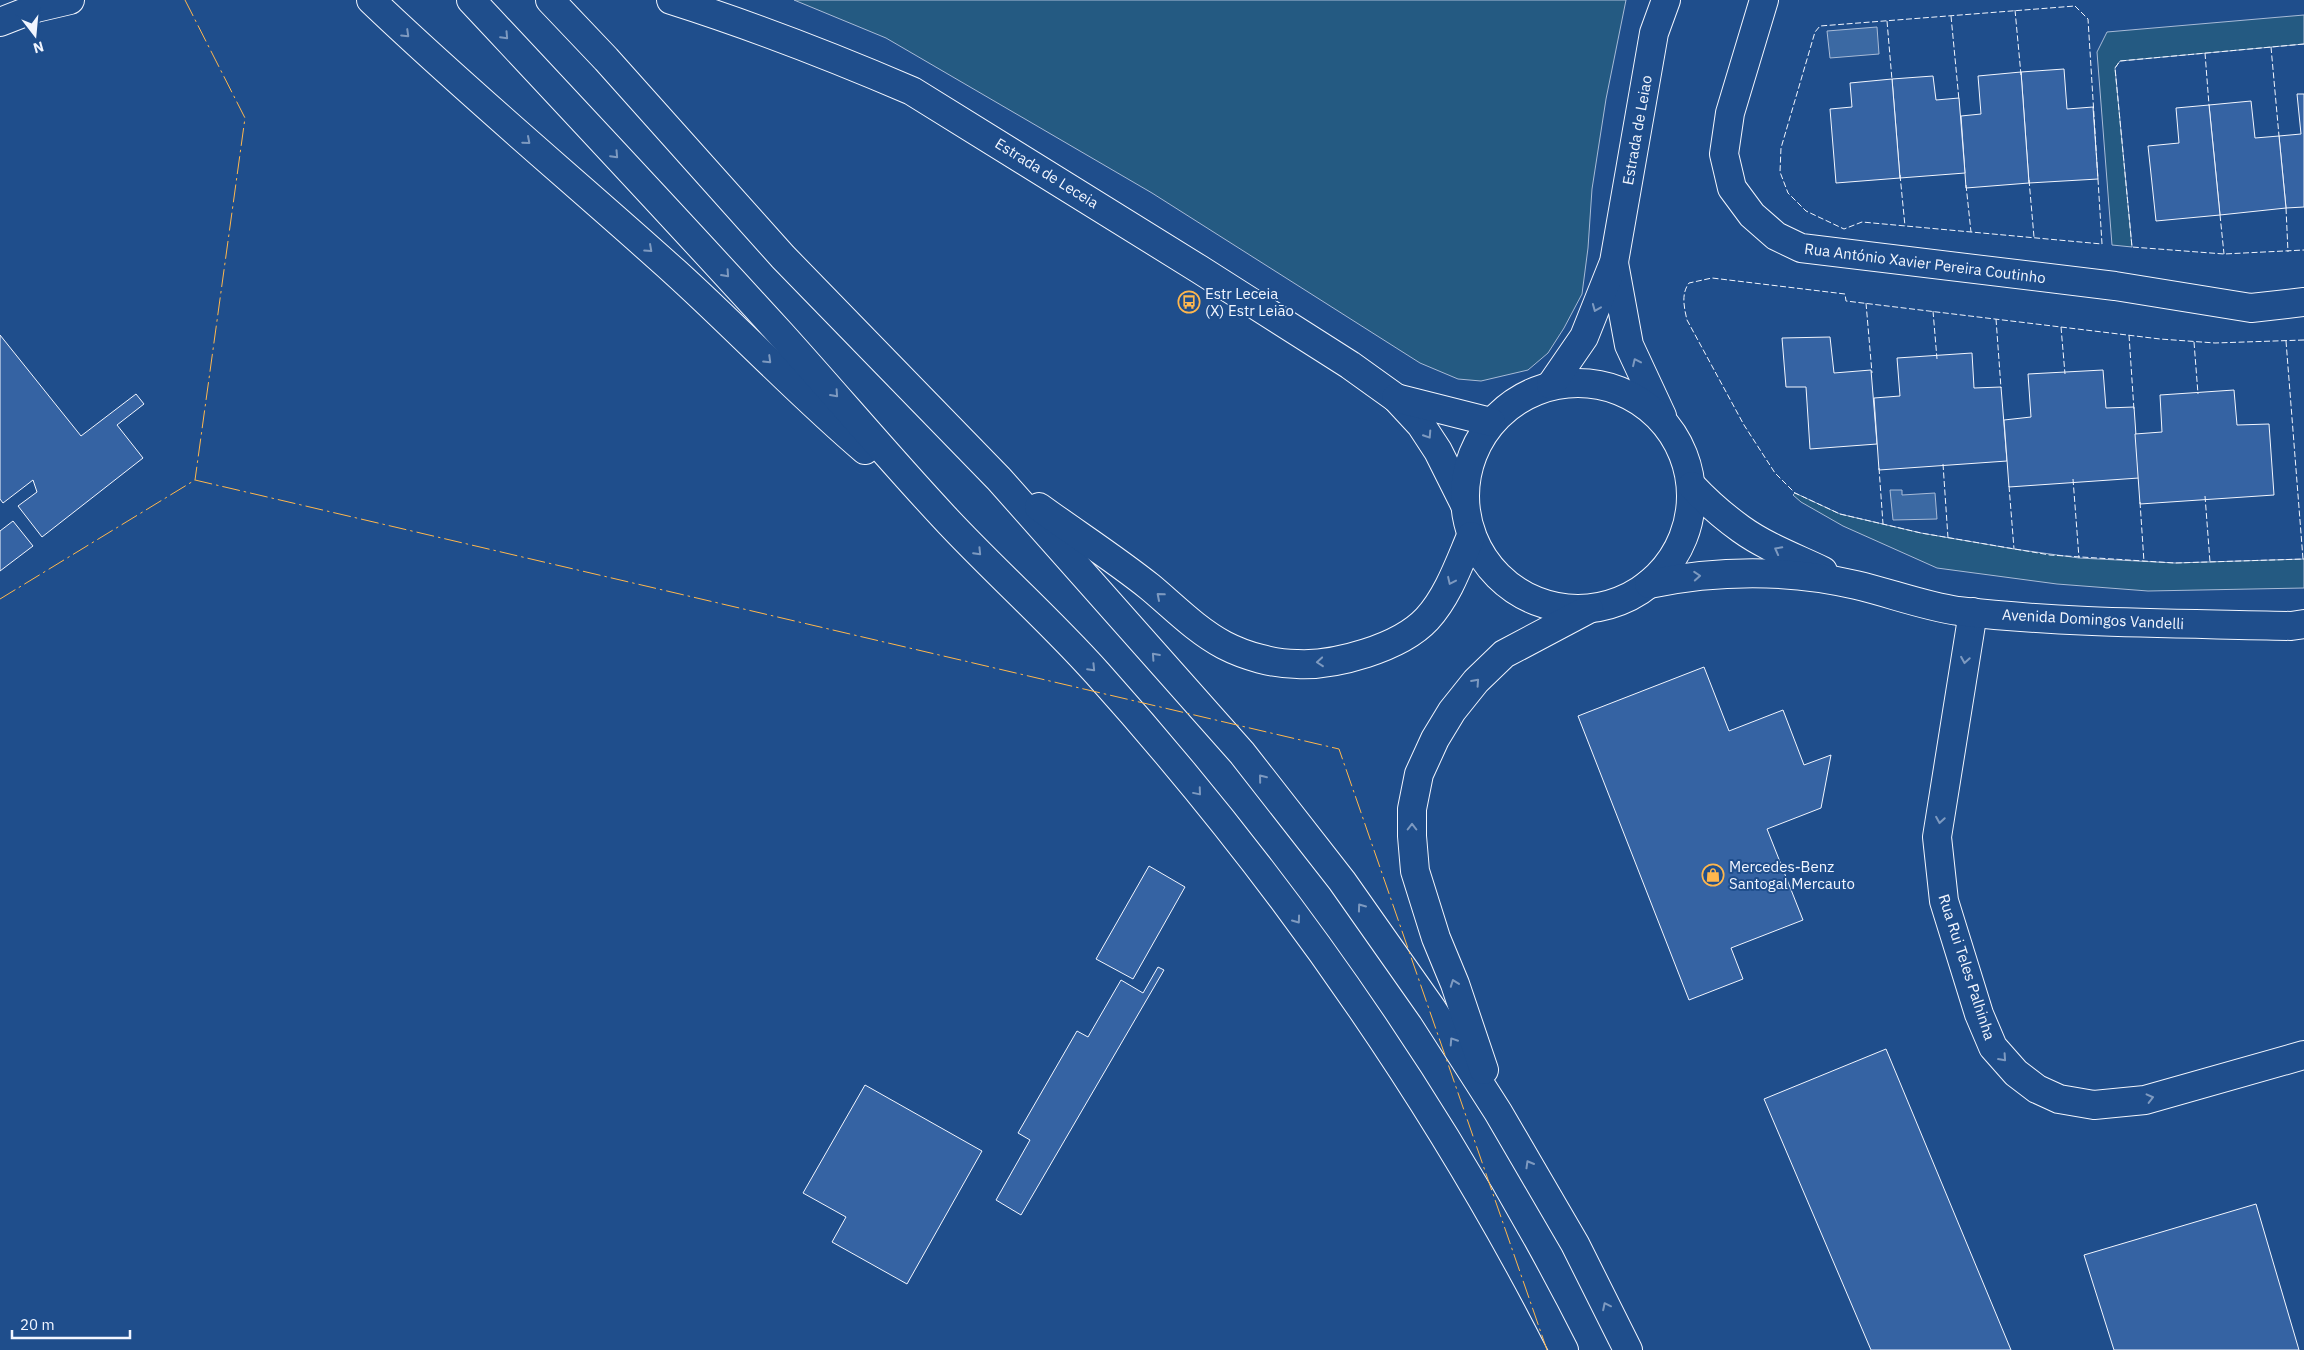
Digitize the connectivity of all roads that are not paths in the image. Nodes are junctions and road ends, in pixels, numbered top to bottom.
1 (70, 0) edge
2 (370, 0) edge
3 (471, 0) edge
4 (550, 0) edge
5 (671, 0) edge
6 (1666, 0) edge
7 (1764, 0) edge
8 (0, 22) edge
9 (1614, 262) junction
10 (2304, 302) edge
11 (1551, 385) junction
12 (1396, 398) junction
13 (1491, 422) junction
14 (1665, 422) junction
15 (1000, 479) junction
16 (1692, 486) junction
17 (1464, 503) junction
18 (944, 517) junction
19 (1471, 536) junction
20 (1650, 584) junction
21 (1854, 584) junction
22 (1589, 609) junction
23 (1973, 612) junction
24 (2304, 624) edge
25 (2304, 1055) edge
26 (1498, 1112) junction
27 (1564, 1350) edge
28 (1628, 1350) edge

1 - 8 main road
2 -> 18 main road
3 -> 18 main road
4 - 15 main road
5 - 12 main road, Estrada de Leceia
6 - 9 main road, Estrada de Leiao
7 - 10 main road, Rua António Xavier Pereira Coutinho
9 -> 11 main road, Estrada de Leiao
14 -> 9 main road, Estrada de Leiao
11 - 13 main road
11 - 14 main road
12 - 13 main road, Estrada de Leceia
12 -> 17 main road, Estrada de Leceia
13 - 17 main road
14 - 16 main road
19 -> 15 main road
26 -> 15 main road
16 - 20 main road
21 -> 16 main road, Avenida Domingos Vandelli
17 - 19 main road
18 -> 27 main road
19 - 22 main road
20 -> 21 main road, Avenida Domingos Vandelli
20 - 22 main road
21 - 23 main road, Avenida Domingos Vandelli
26 -> 22 main road
23 - 24 main road, Avenida Domingos Vandelli
23 -> 25 main road, Rua Rui Teles Palhinha
28 -> 26 main road

